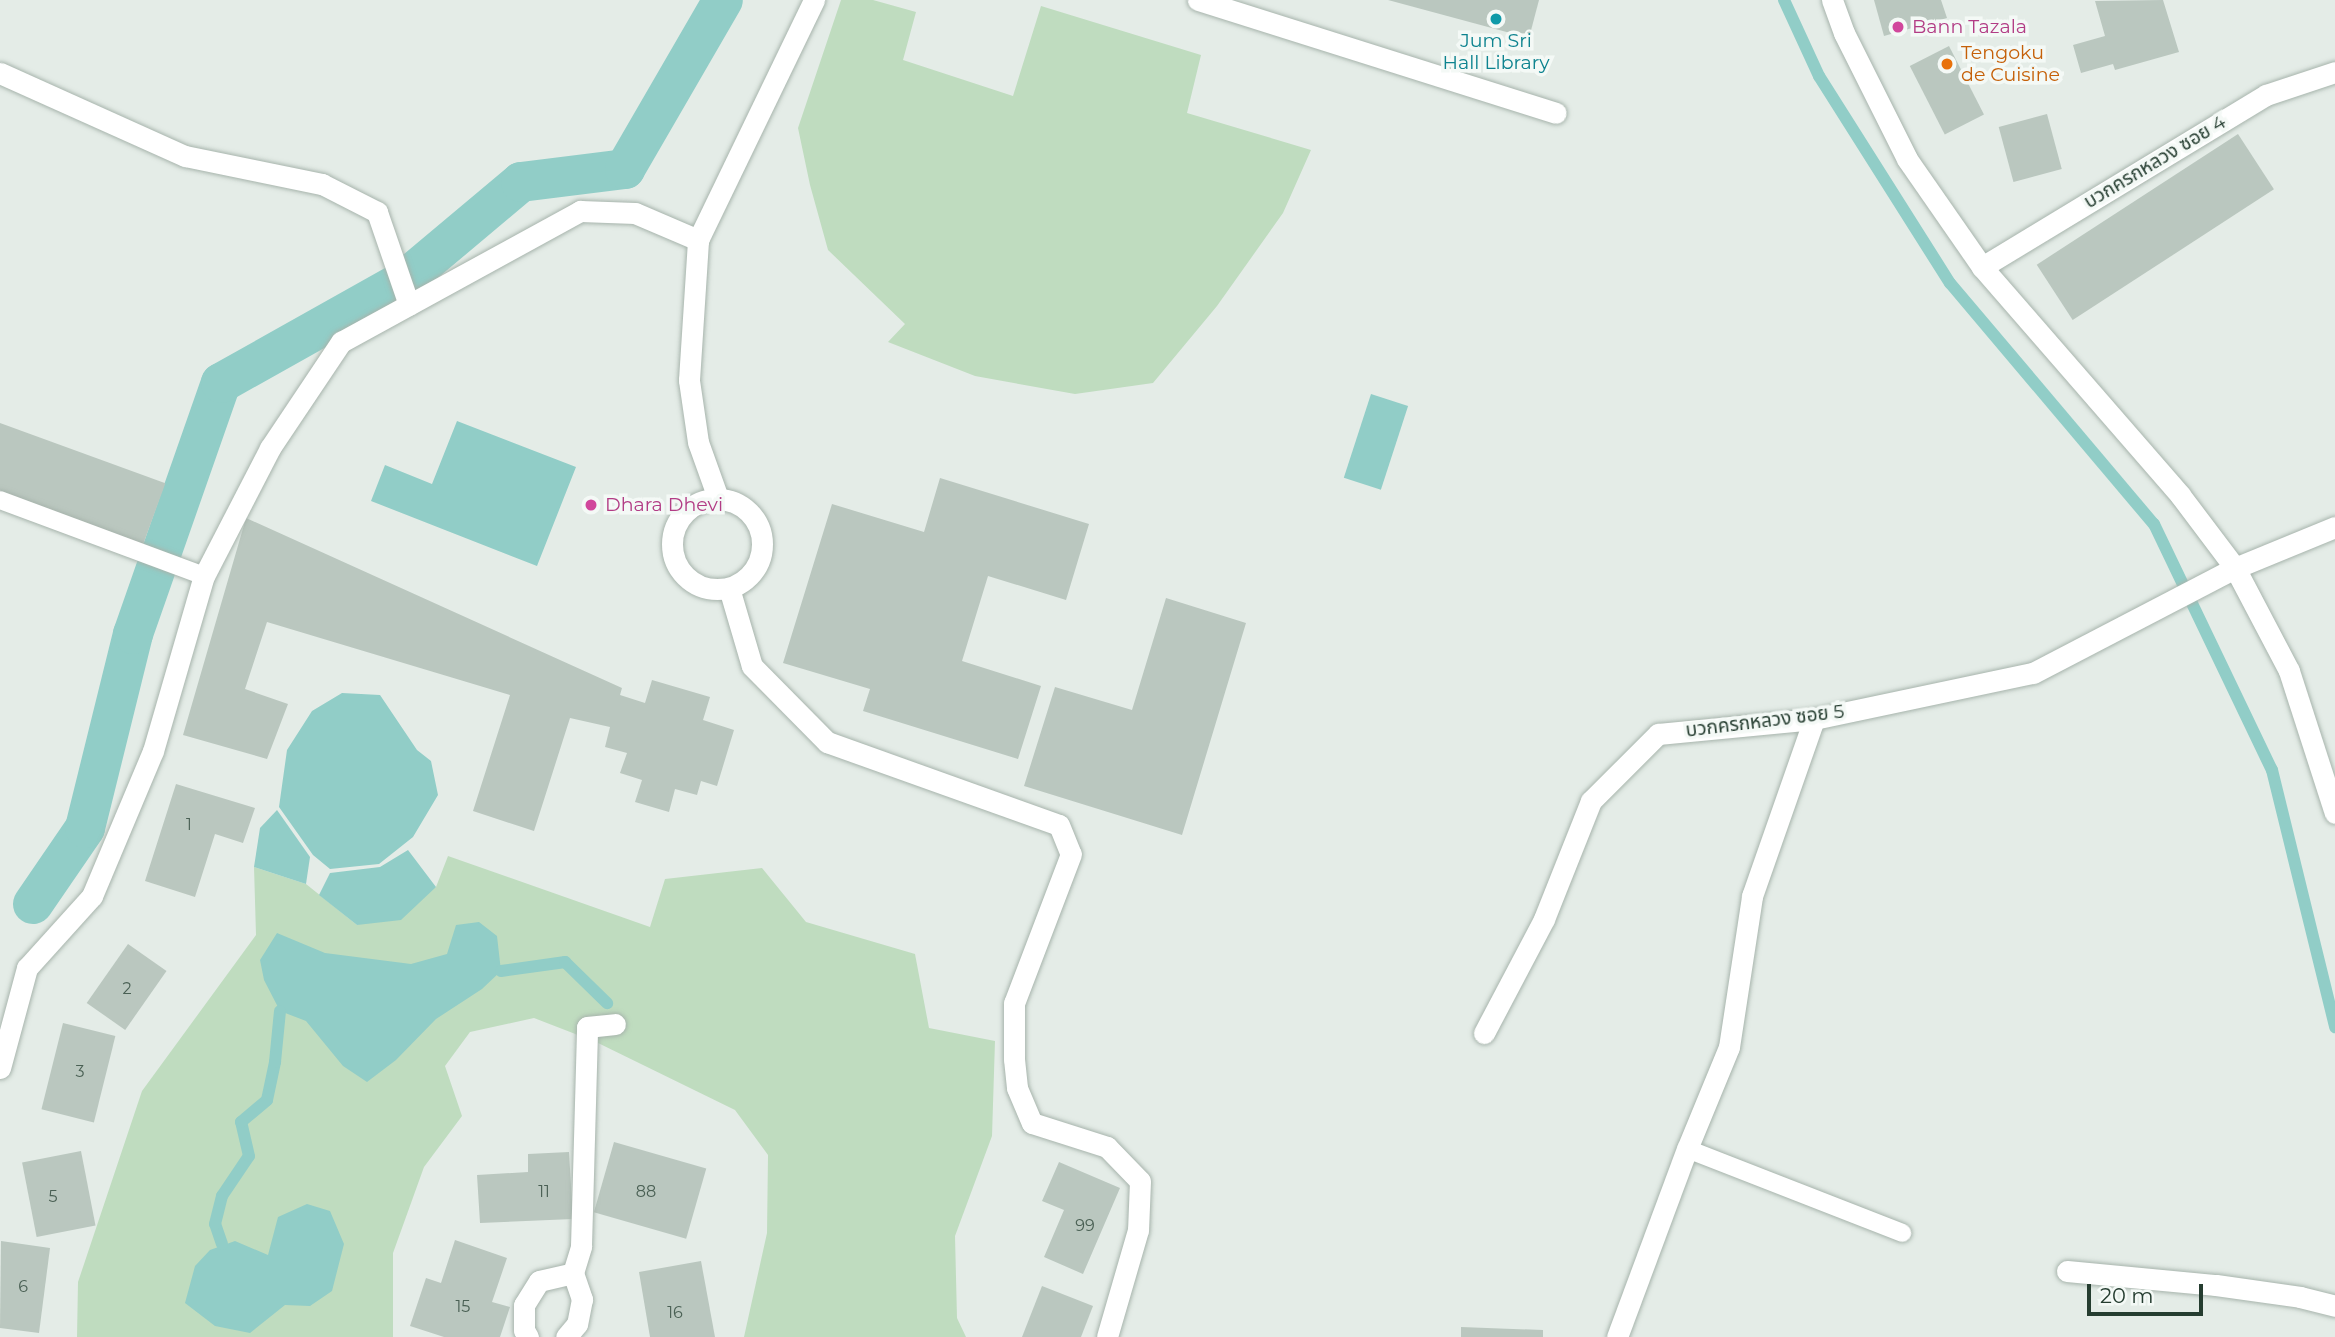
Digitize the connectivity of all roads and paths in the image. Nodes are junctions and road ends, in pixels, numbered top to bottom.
1 (814, 0) edge
2 (1198, 0) edge
3 (1832, 0) edge
4 (2335, 72) edge
5 (0, 73) edge
6 (1556, 113) dead end
7 (698, 240) junction
8 (1982, 267) junction
9 (409, 305) junction
10 (718, 498) junction
11 (0, 500) edge
12 (2335, 527) edge
13 (2235, 568) junction
14 (204, 576) junction
15 (729, 589) junction
16 (1814, 719) junction
17 (2335, 813) edge
18 (615, 1024) dead end
19 (1484, 1033) dead end
20 (0, 1068) edge
21 (1687, 1149) junction
22 (1902, 1233) dead end
23 (2067, 1271) dead end
24 (573, 1273) junction
25 (2335, 1306) edge
26 (528, 1337) edge
27 (566, 1337) edge
28 (1107, 1337) edge
29 (1617, 1337) edge

1 - 7 street
2 - 6 street
3 - 8 street
4 - 8 street, บวกครกหลวง ซอย 4
5 - 9 street
7 - 9 street
7 - 10 street
8 - 13 street
9 - 14 street
10 - 15 street
10 - 15 street
11 - 14 lane
12 - 13 street, บวกครกหลวง ซอย 5
13 - 16 street, บวกครกหลวง ซอย 5
13 - 17 street
14 - 20 street
15 - 28 street
16 - 19 street, บวกครกหลวง ซอย 5
16 - 21 street
18 - 24 street
21 - 22 lane
21 - 29 street
23 - 25 street
24 - 26 street
24 - 27 street

